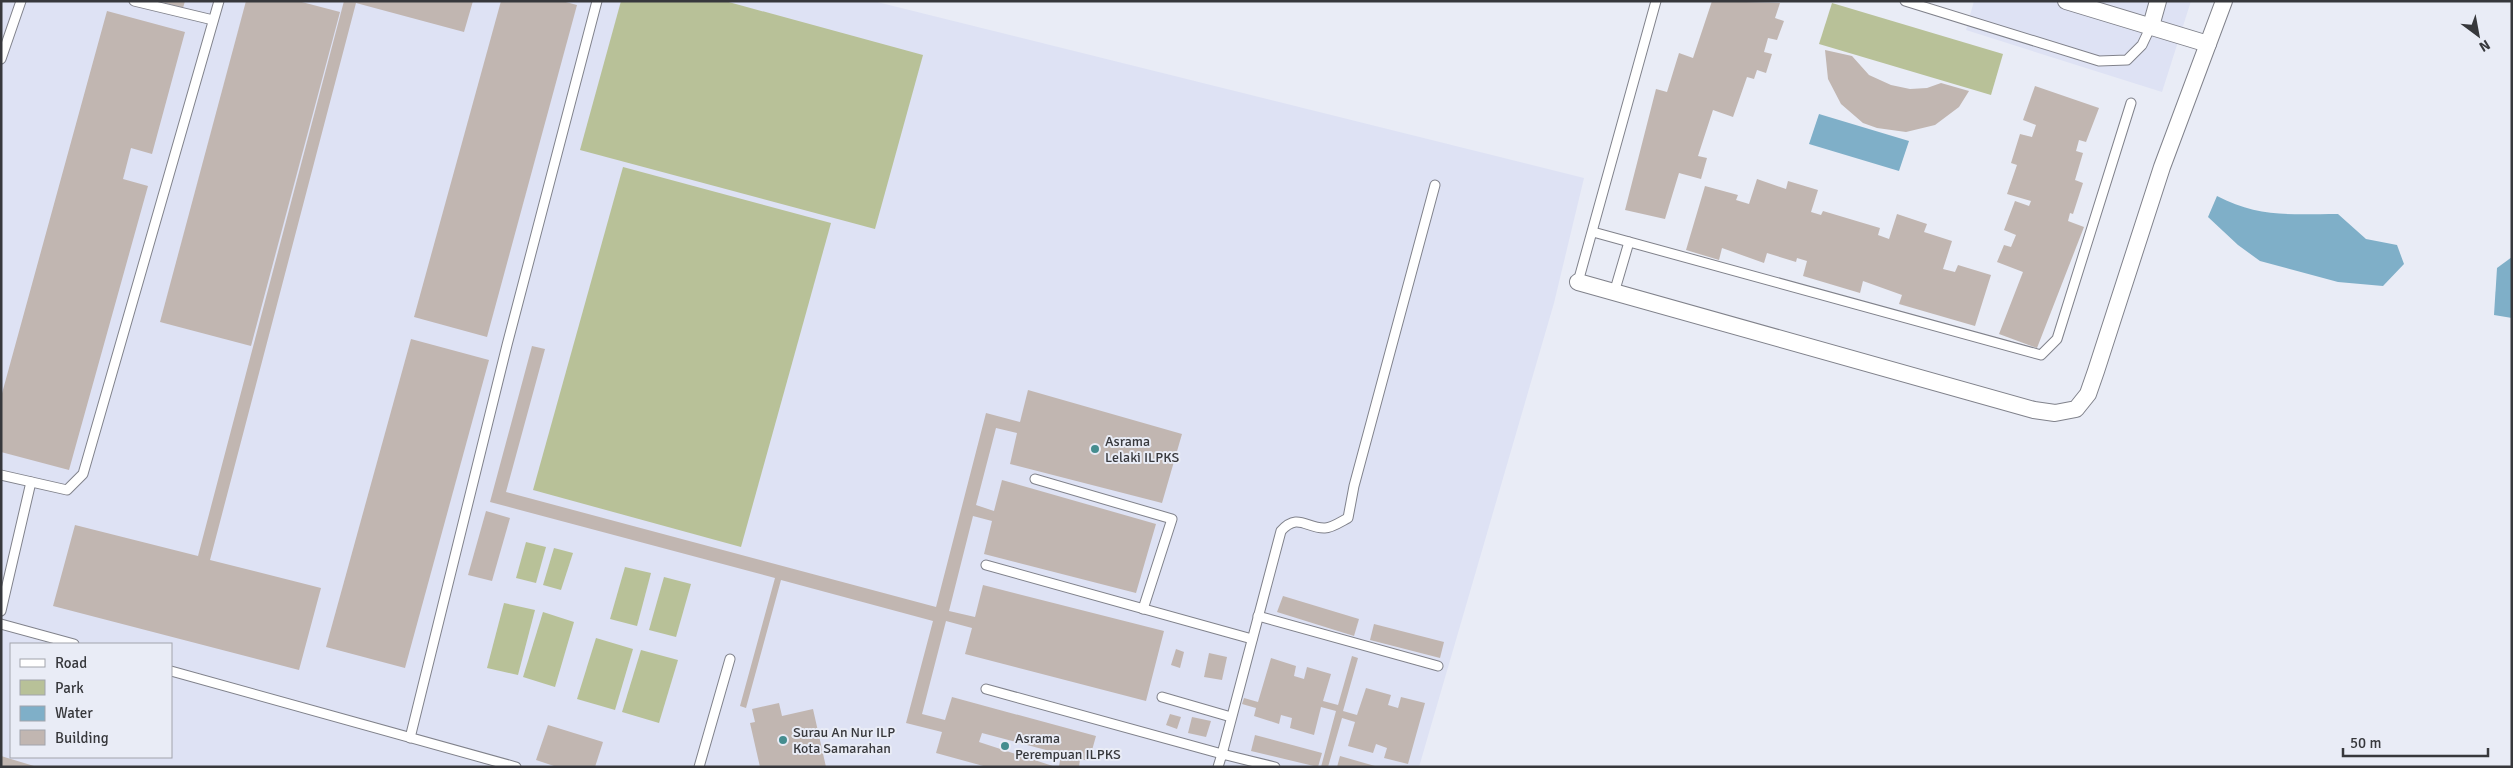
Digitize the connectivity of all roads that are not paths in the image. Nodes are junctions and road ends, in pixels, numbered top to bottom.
1 (21, 1) edge
2 (134, 1) edge
3 (219, 1) edge
4 (597, 1) edge
5 (1656, 1) edge
6 (1905, 1) edge
7 (2158, 1) edge
8 (2224, 1) edge
9 (2076, 3) edge
10 (213, 20) junction
11 (2151, 26) junction
12 (2208, 44) junction
13 (1, 59) edge
14 (2132, 103) dead end
15 (1435, 185) dead end
16 (1593, 232) junction
17 (1629, 242) junction
18 (1578, 282) joint
19 (1614, 293) junction
20 (1, 475) edge
21 (1035, 479) dead end
22 (31, 482) junction
23 (986, 565) dead end
24 (1142, 609) junction
25 (1, 611) edge
26 (1258, 616) junction
27 (1, 624) edge
28 (1252, 639) junction
29 (70, 643) edge
30 (730, 659) dead end
31 (1438, 666) dead end
32 (172, 671) edge
33 (986, 688) dead end
34 (1162, 697) dead end
35 (1231, 717) junction
36 (410, 738) junction
37 (1222, 754) junction
38 (516, 767) edge
39 (699, 767) edge
40 (1218, 767) edge
41 (1275, 767) edge

1 - 13 lane
2 - 10 lane
3 - 10 lane
4 - 36 lane
5 - 16 lane
6 - 11 lane
7 - 11 street
8 - 12 street
9 - 11 street
10 - 22 lane
11 - 12 street
12 - 19 street
14 - 17 lane
15 - 26 lane
16 - 17 lane
16 - 18 lane
17 - 19 lane
18 - 19 street
20 - 22 lane
21 - 24 lane
22 - 25 lane
23 - 24 lane
24 - 28 lane
26 - 28 lane
26 - 31 lane
27 - 29 lane
28 - 35 lane
30 - 39 lane
32 - 36 lane
33 - 37 lane
34 - 35 lane
35 - 37 lane
36 - 38 lane
37 - 40 lane
37 - 41 lane

